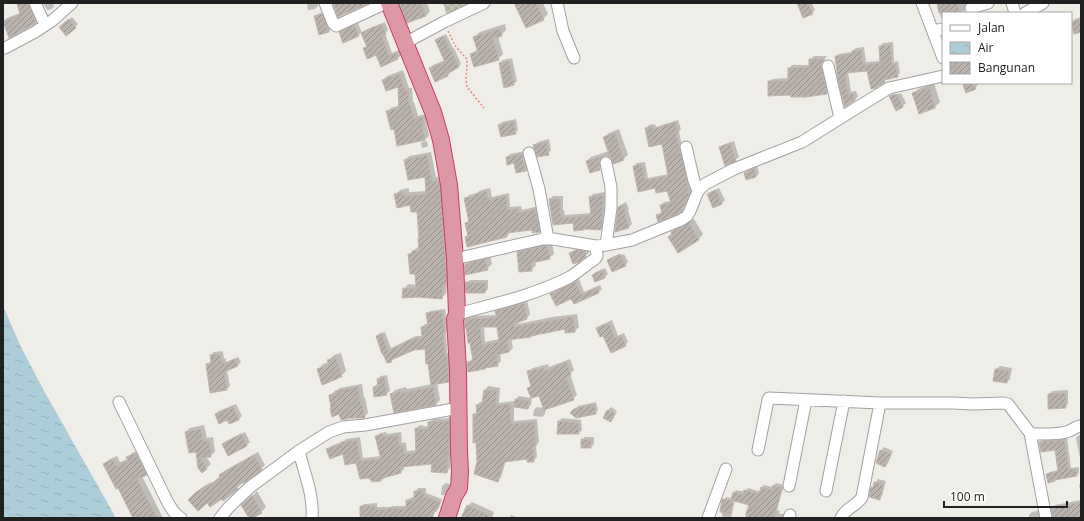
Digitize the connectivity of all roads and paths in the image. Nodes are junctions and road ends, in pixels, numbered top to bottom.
1 (35, 3) edge
2 (72, 3) edge
3 (325, 3) edge
4 (386, 3) edge
5 (389, 3) edge
6 (484, 3) edge
7 (557, 3) edge
8 (922, 3) edge
9 (988, 3) edge
10 (1043, 3) edge
11 (971, 8) edge
12 (1027, 12) edge
13 (444, 22) junction
14 (45, 25) junction
15 (938, 30) edge
16 (406, 43) junction
17 (5, 48) dead end
18 (942, 52) edge
19 (574, 58) dead end
20 (828, 66) dead end
21 (942, 76) edge
22 (484, 108) dead end
23 (840, 118) junction
24 (686, 147) dead end
25 (529, 153) dead end
26 (606, 163) dead end
27 (698, 191) junction
28 (548, 239) junction
29 (601, 246) junction
30 (455, 259) junction
31 (457, 314) junction
32 (806, 400) junction
33 (844, 401) junction
34 (119, 402) dead end
35 (880, 403) junction
36 (459, 408) junction
37 (1081, 426) edge
38 (1030, 433) junction
39 (758, 450) dead end
40 (300, 456) junction
41 (726, 469) dead end
42 (790, 486) dead end
43 (826, 491) dead end
44 (181, 518) edge
45 (220, 518) edge
46 (312, 518) edge
47 (446, 518) edge
48 (708, 518) edge
49 (842, 518) edge
50 (1046, 518) edge

1 - 14 street
2 - 14 street
3 - 4 street
5 - 16 highway
6 - 13 street
7 - 19 street
8 - 15 street
9 - 11 street
10 - 12 street
13 - 16 street
13 - 22 path
14 - 17 street
15 - 18 street
16 - 30 highway
20 - 23 street
21 - 23 street
23 - 27 street
24 - 27 street
25 - 28 street
26 - 29 street
27 - 29 street
28 - 29 street
28 - 30 street
29 - 31 street
30 - 31 highway
31 - 36 highway
32 - 33 street
32 - 39 street
32 - 42 street
33 - 35 street
33 - 43 street
34 - 44 street
35 - 38 street
35 - 49 street
36 - 40 street
36 - 47 highway
37 - 38 street
38 - 50 street
40 - 45 street
40 - 46 street
41 - 48 street

